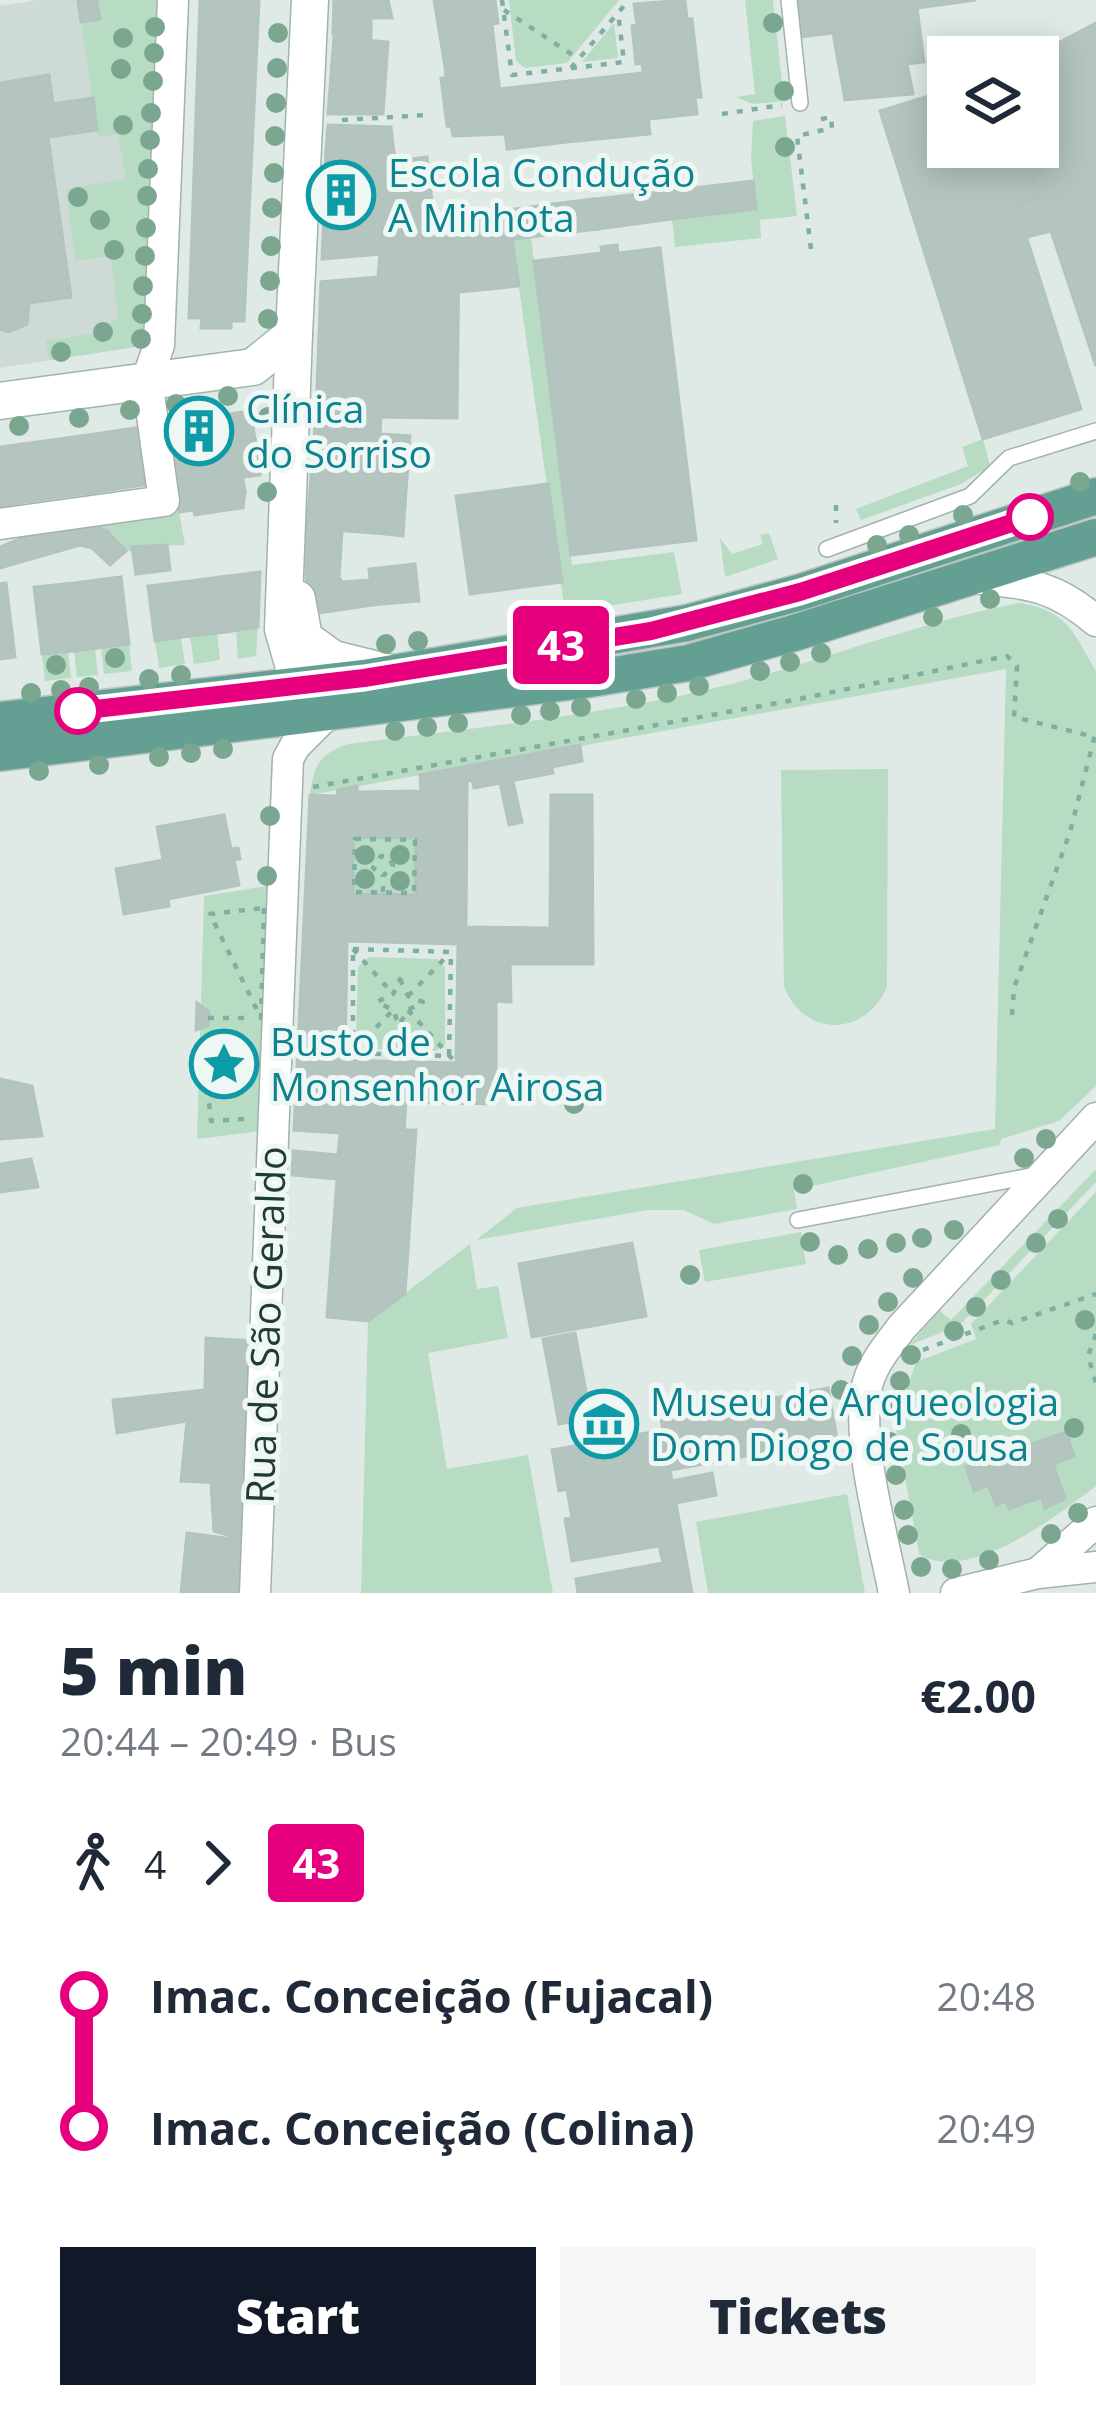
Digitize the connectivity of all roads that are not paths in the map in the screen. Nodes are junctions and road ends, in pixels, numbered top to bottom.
1 (173, 0) edge
2 (310, 0) edge
3 (789, 0) edge
4 (794, 103) road end
5 (294, 334) junction
6 (254, 367) junction
7 (147, 380) junction
8 (294, 397) junction
9 (0, 401) edge
10 (1096, 431) edge
11 (1096, 496) edge
12 (0, 524) edge
13 (1096, 537) edge
14 (287, 543) junction
15 (827, 549) dead end
16 (968, 578) junction
17 (1096, 621) edge
18 (390, 673) junction
19 (298, 685) junction
20 (328, 712) junction
21 (0, 720) edge
22 (0, 753) edge
23 (1096, 1118) edge
24 (1045, 1174) junction
25 (798, 1220) dead end
26 (1096, 1522) edge
27 (1096, 1567) edge
28 (1038, 1573) junction
29 (256, 1593) edge
30 (893, 1593) edge
31 (956, 1593) edge

1 - 7 street
2 - 5 main road
3 - 4 lane
5 - 6 main road
5 - 8 main road
6 - 7 main road
6 - 8 main road
7 - 9 main road
7 - 12 street
8 - 14 main road
10 - 15 lane
11 - 18 main road
13 - 16 main road
14 - 18 main road
14 - 19 main road
16 - 17 street
16 - 20 main road
18 - 19 main road
19 - 20 main road
19 - 21 main road
20 - 22 main road
20 - 29 street, Rua de São Geraldo
23 - 24 street
24 - 25 lane
24 - 30 street
26 - 28 street
27 - 28 street
28 - 31 street

